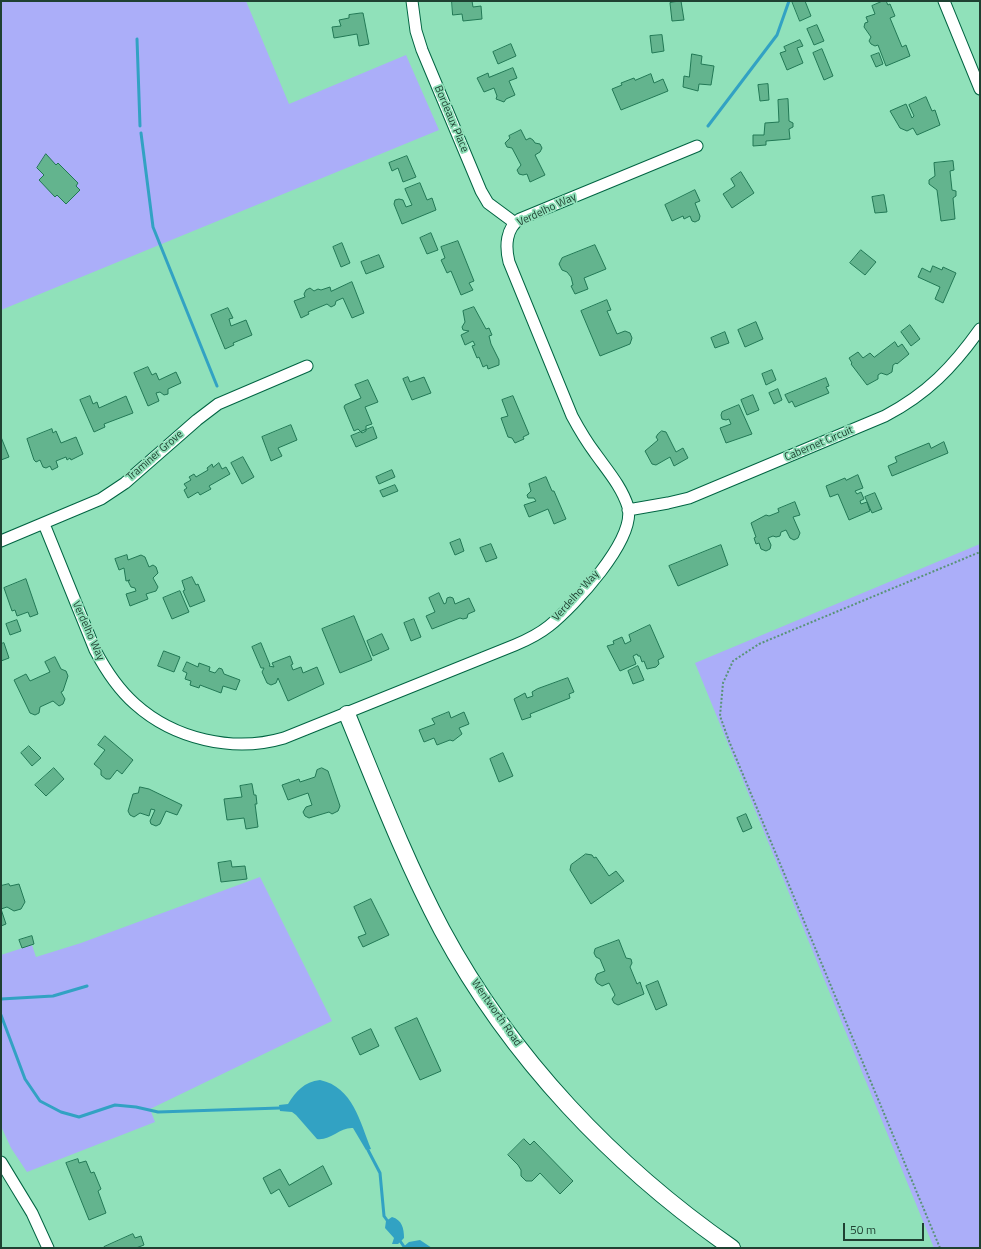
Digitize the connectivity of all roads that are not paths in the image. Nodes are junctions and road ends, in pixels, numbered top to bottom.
1 (412, 1) edge
2 (944, 1) edge
3 (980, 90) edge
4 (697, 146) dead end
5 (515, 223) junction
6 (980, 329) edge
7 (307, 366) dead end
8 (628, 510) junction
9 (44, 524) junction
10 (1, 541) edge
11 (347, 714) junction
12 (1, 1162) edge
13 (48, 1248) edge
14 (732, 1248) edge

1 - 5 street, Bordeaux Place
2 - 3 street
4 - 5 street, Verdelho Way
5 - 8 street, Verdelho Way
6 - 8 street, Cabernet Circuit
7 - 9 street, Traminer Grove
8 - 11 street, Verdelho Way
9 - 10 street, Traminer Grove
9 - 11 street, Verdelho Way
11 - 14 street, Wentworth Road
12 - 13 street

